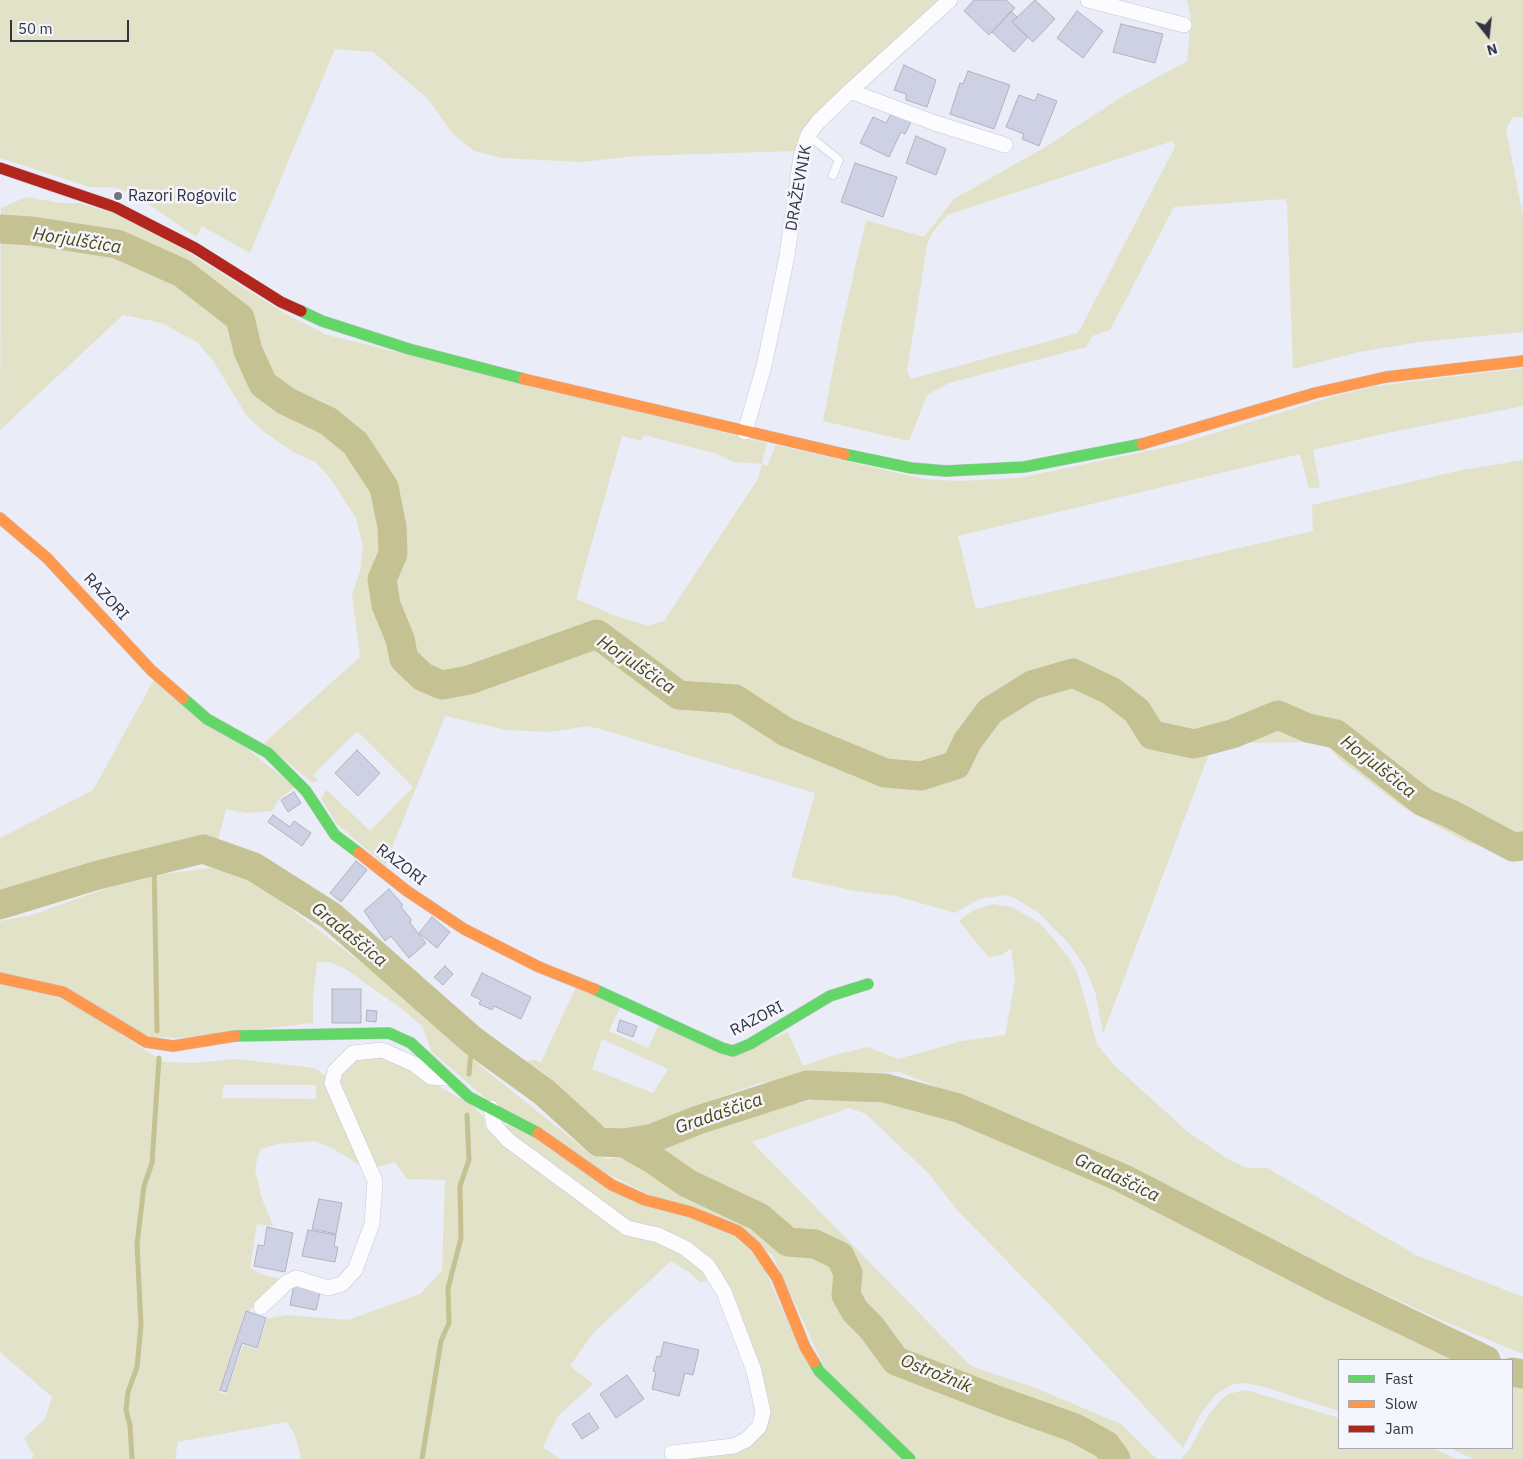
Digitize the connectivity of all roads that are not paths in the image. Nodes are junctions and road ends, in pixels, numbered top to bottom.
1 (950, 0) edge
2 (1088, 0) edge
3 (1184, 24) dead end
4 (850, 91) junction
5 (808, 135) junction
6 (1005, 145) dead end
7 (0, 168) edge
8 (834, 175) dead end
9 (1523, 361) edge
10 (745, 432) junction
11 (0, 518) edge
12 (0, 978) edge
13 (868, 984) dead end
14 (446, 1078) junction
15 (491, 1108) junction
16 (261, 1306) dead end
17 (672, 1453) dead end
18 (910, 1459) edge

1 - 4 street, DRAŽEVNIK
2 - 3 street
4 - 5 street, DRAŽEVNIK
4 - 6 street
5 - 8 lane
5 - 10 street, DRAŽEVNIK
7 - 10 street
9 - 10 street
11 - 13 street, RAZORI
12 - 14 street
14 - 15 street
14 - 16 street
15 - 17 street
15 - 18 street

